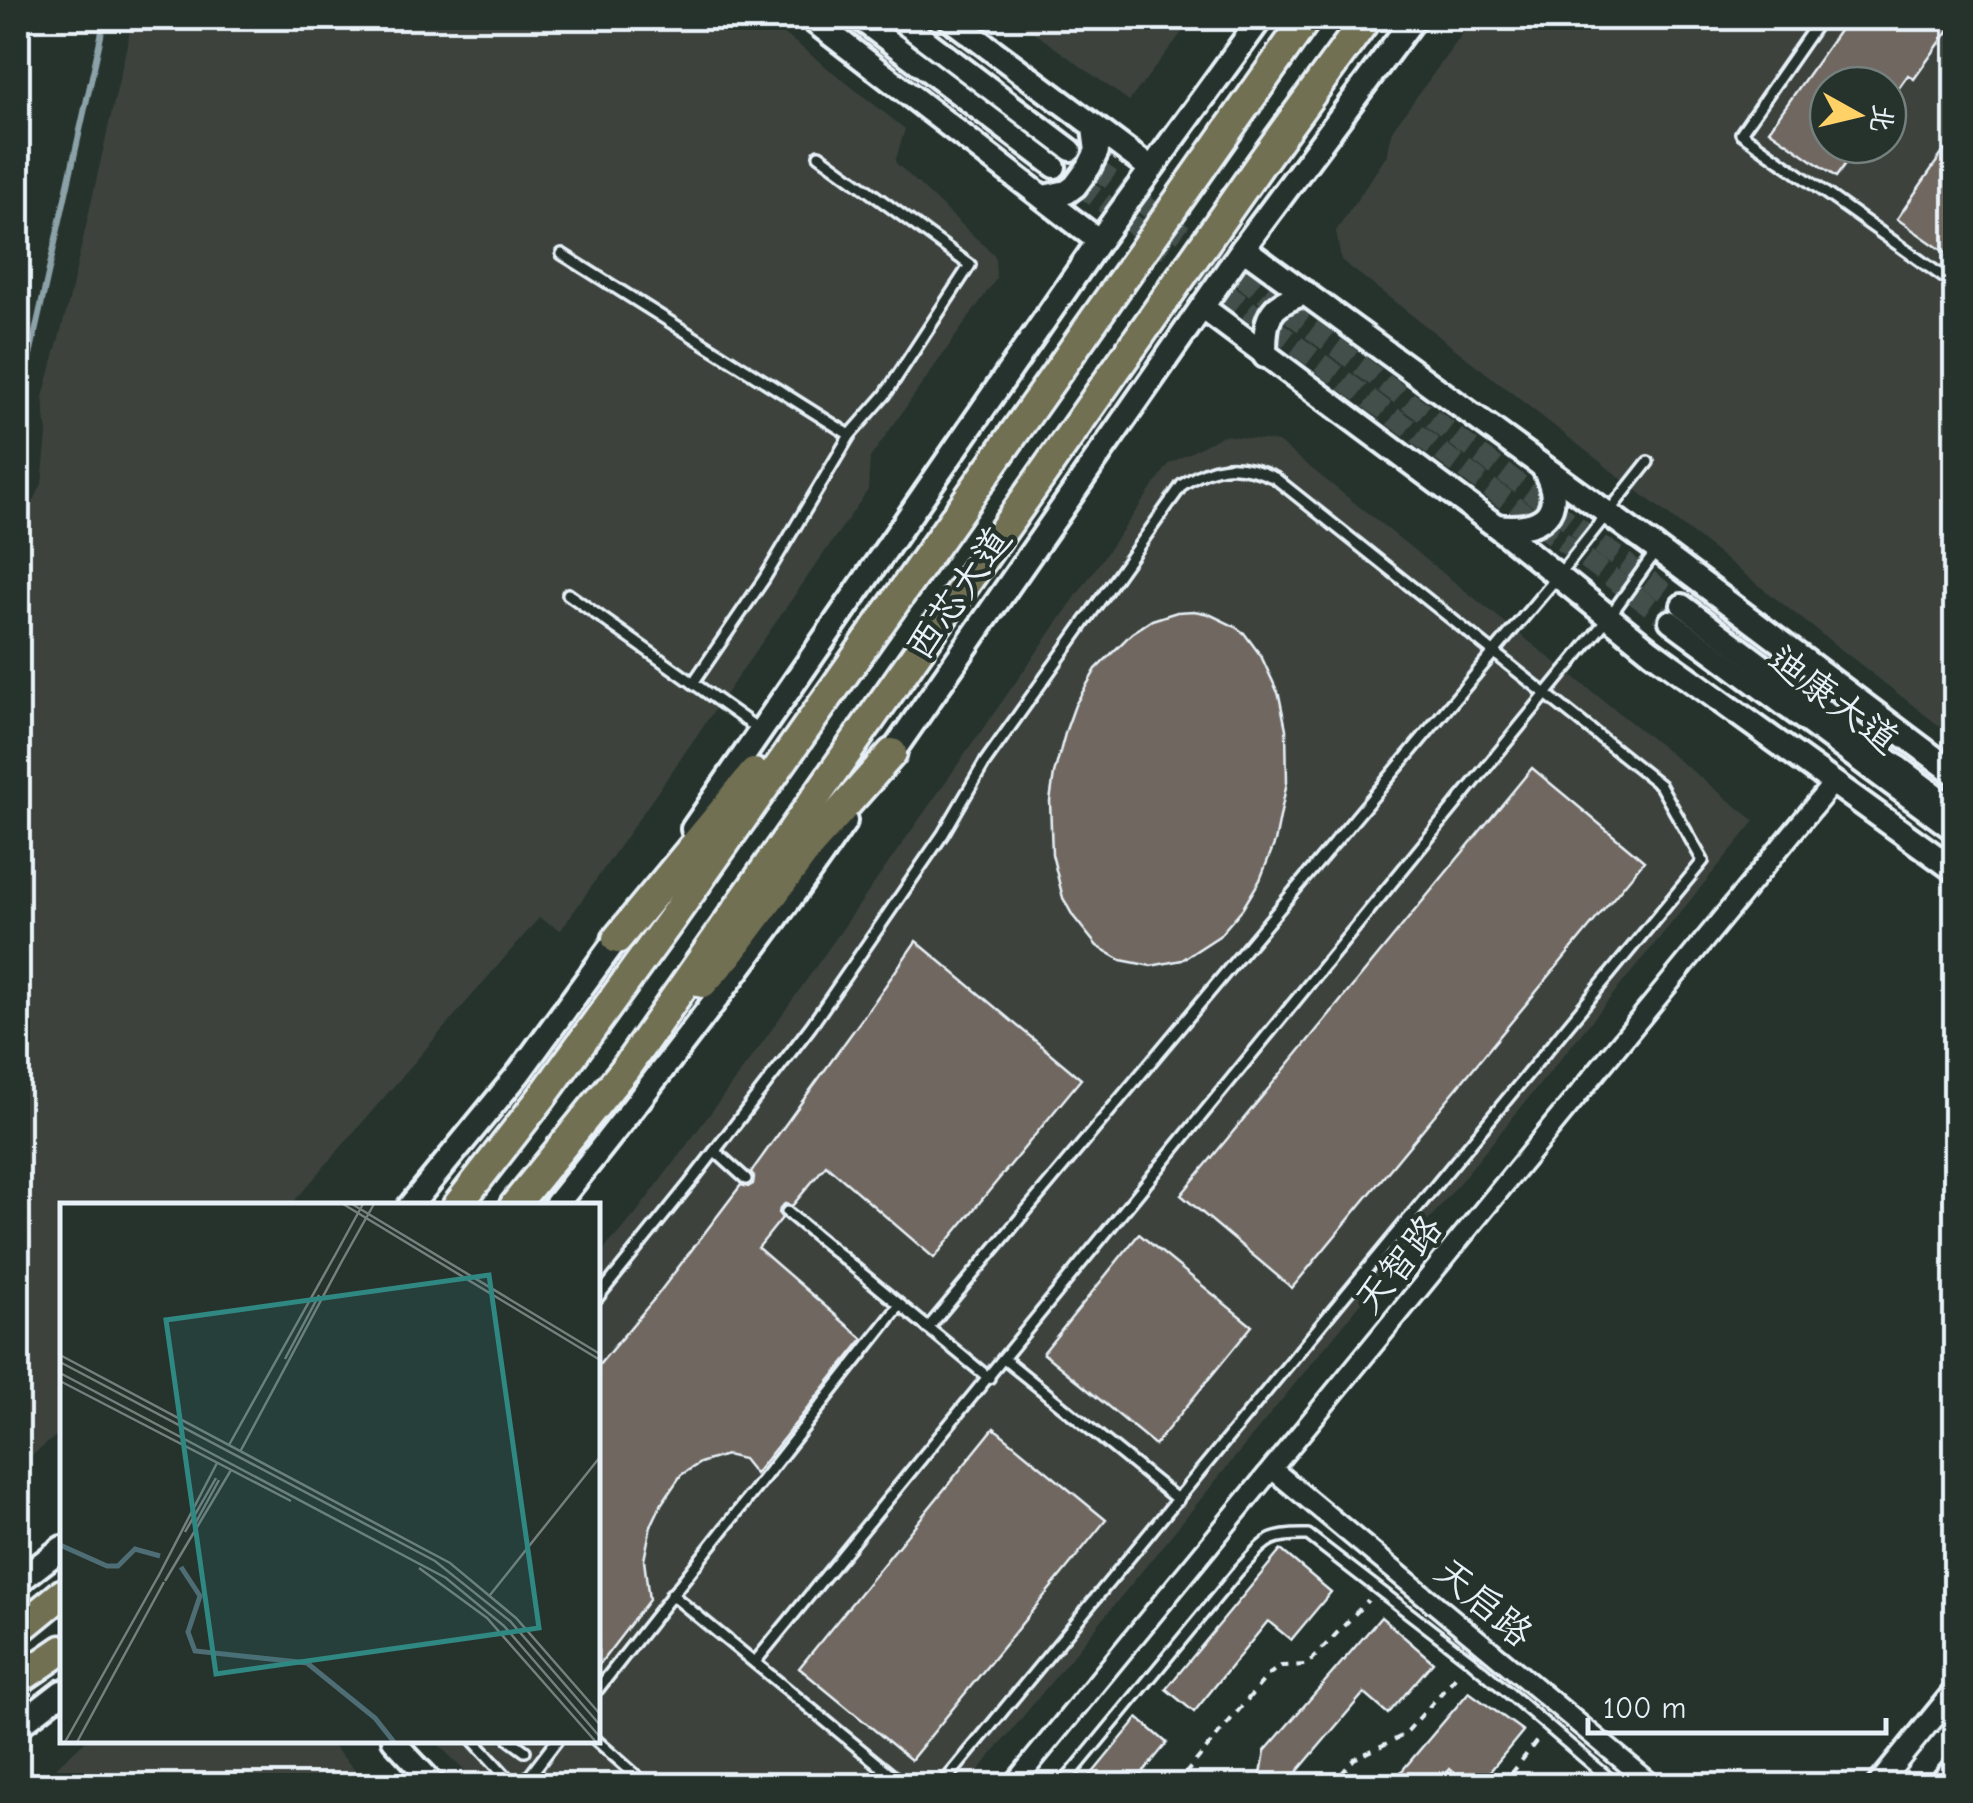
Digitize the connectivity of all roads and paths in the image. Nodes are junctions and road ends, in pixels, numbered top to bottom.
1 (810, 18) edge
2 (858, 18) edge
3 (897, 18) edge
4 (949, 18) edge
5 (1262, 18) edge
6 (1307, 18) edge
7 (1367, 18) edge
8 (1414, 18) edge
9 (1821, 18) edge
10 (1094, 128) junction
11 (1071, 150) tunnel mouth
12 (819, 155) dead end
13 (1055, 167) tunnel mouth
14 (1150, 168) junction
15 (1044, 198) junction
16 (1099, 241) junction
17 (1243, 248) junction
18 (562, 254) dead end
19 (1956, 286) edge
20 (1306, 293) junction
21 (1202, 307) junction
22 (1266, 356) junction
23 (850, 435) junction
24 (1648, 462) dead end
25 (1543, 467) junction
26 (1607, 514) junction
27 (1496, 526) junction
28 (1658, 550) junction
29 (1558, 576) junction
30 (568, 594) dead end
31 (892, 607) junction
32 (1609, 617) junction
33 (1495, 653) junction
34 (694, 683) junction
35 (1547, 694) junction
36 (760, 731) junction
37 (892, 752) junction
38 (1956, 774) edge
39 (1833, 783) junction
40 (1956, 810) edge
41 (1956, 832) edge
42 (1956, 872) edge
43 (617, 939) junction
44 (625, 1069) junction
45 (714, 1152) junction
46 (746, 1179) dead end
47 (412, 1203) edge
48 (458, 1203) edge
49 (516, 1203) edge
50 (557, 1203) edge
51 (787, 1212) dead end
52 (600, 1294) edge
53 (900, 1305) junction
54 (928, 1328) junction
55 (1004, 1360) junction
56 (989, 1378) junction
57 (1272, 1469) junction
58 (1178, 1500) junction
59 (60, 1550) edge
60 (18, 1582) edge
61 (1377, 1590) junction
62 (671, 1594) junction
63 (60, 1596) edge
64 (18, 1630) edge
65 (60, 1651) edge
66 (1470, 1660) junction
67 (754, 1662) junction
68 (18, 1680) edge
69 (600, 1685) edge
70 (1956, 1689) edge
71 (60, 1694) edge
72 (18, 1726) edge
73 (1549, 1726) junction
74 (1956, 1726) edge
75 (396, 1743) edge
76 (476, 1743) edge
77 (514, 1743) edge
78 (554, 1743) edge
79 (599, 1743) edge
80 (525, 1751) dead end
81 (436, 1786) edge
82 (518, 1786) edge
83 (648, 1786) edge
84 (905, 1786) edge
85 (941, 1786) edge
86 (1012, 1786) edge
87 (1060, 1786) edge
88 (1175, 1786) edge
89 (1331, 1786) edge
90 (1502, 1786) edge
91 (1618, 1786) edge
92 (1654, 1786) edge
93 (1876, 1786) edge
94 (1907, 1786) edge

1 - 15 main road
2 - 13 street
3 - 11 street
4 - 10 main road
5 - 14 main road
6 - 31 highway, 西芯大道
7 - 44 highway, 西芯大道
8 - 17 main road, 西芯大道
9 - 19 lane
10 - 14 main road
10 - 15 main road
12 - 23 lane
14 - 16 main road
15 - 16 main road
16 - 36 main road
17 - 20 main road
17 - 21 main road, 西芯大道
18 - 23 lane
20 - 22 main road
20 - 25 main road
21 - 22 main road
21 - 37 main road, 西芯大道
22 - 27 main road
23 - 34 lane
24 - 26 lane
25 - 26 main road
25 - 27 main road
26 - 28 main road
26 - 29 lane
27 - 29 main road
28 - 32 lane
28 - 38 main road
29 - 32 main road
29 - 33 lane
30 - 34 lane
31 - 43 highway
31 - 48 highway, 西芯大道
32 - 35 lane
32 - 39 main road
33 - 35 lane
33 - 45 lane
33 - 54 lane
34 - 36 lane
35 - 55 lane
35 - 58 lane
36 - 43 main road
37 - 44 highway
37 - 50 main road, 西芯大道
39 - 42 main road
39 - 57 street, 天智路
40 - 41 street, 迪康大道
43 - 47 main road
44 - 49 highway, 西芯大道
45 - 46 lane
45 - 52 lane
51 - 53 lane
53 - 54 lane
53 - 62 lane
54 - 56 lane
55 - 56 lane
55 - 58 lane
56 - 67 lane
57 - 86 street, 天智路
57 - 92 street, 天启路
58 - 85 lane
59 - 60 main road
61 - 66 lane
61 - 87 lane
61 - 88 path
62 - 67 lane
62 - 69 lane
63 - 64 highway
65 - 68 highway
66 - 73 lane
66 - 89 path
67 - 84 lane
70 - 93 street
71 - 72 main road
73 - 90 path
73 - 91 lane
74 - 94 street
75 - 81 street
76 - 82 lane
77 - 80 lane
78 - 82 lane
79 - 83 lane

